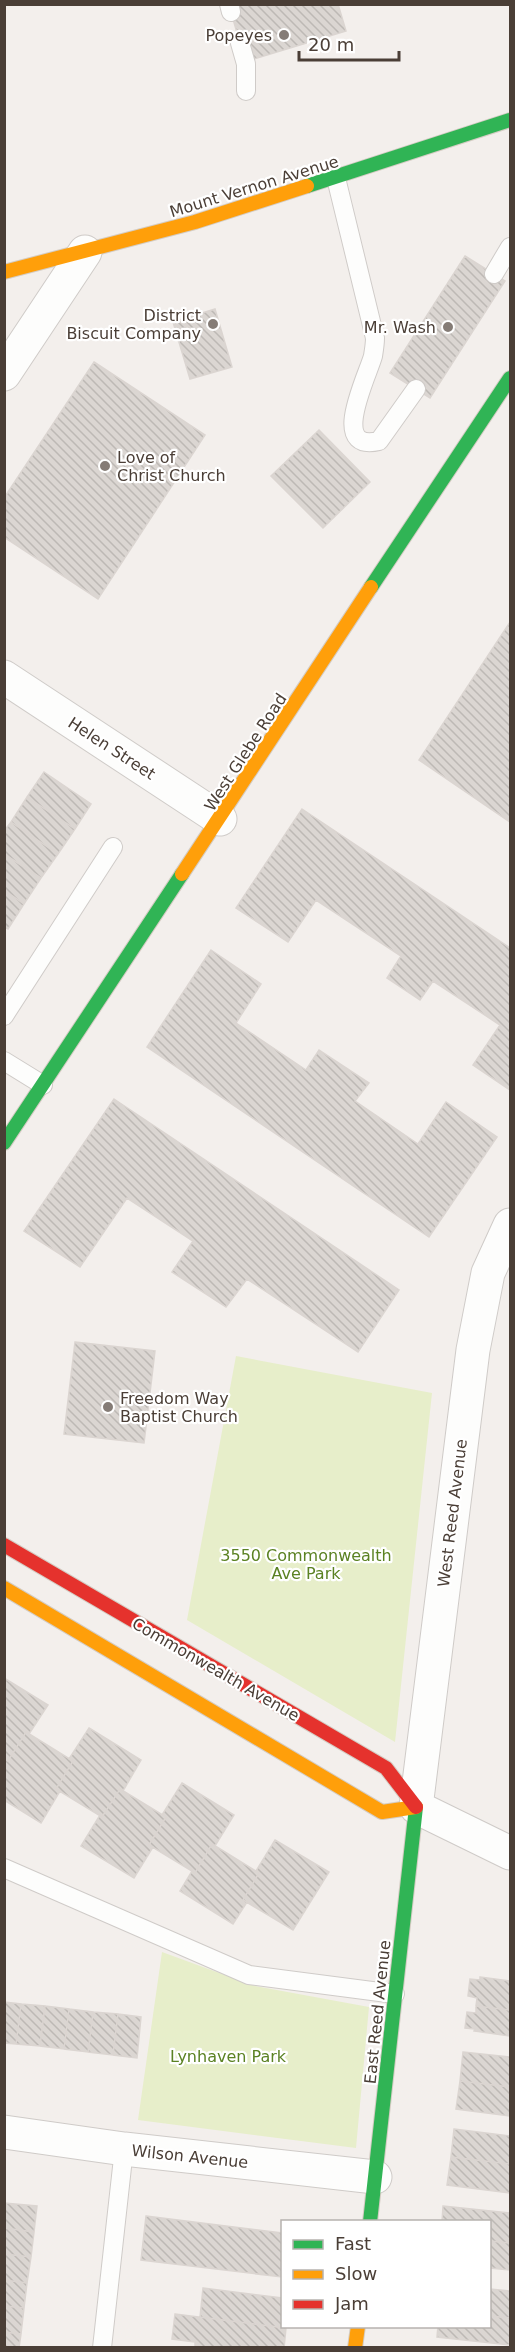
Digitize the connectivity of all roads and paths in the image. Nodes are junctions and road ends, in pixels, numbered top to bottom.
1 (240, 43) dead end
2 (246, 91) dead end
3 (510, 120) edge
4 (336, 178) junction
5 (510, 247) edge
6 (85, 252) junction
7 (4, 272) edge
8 (494, 274) dead end
9 (4, 374) edge
10 (510, 378) edge
11 (416, 389) dead end
12 (4, 677) edge
13 (220, 819) junction
14 (113, 847) dead end
15 (4, 1016) edge
16 (4, 1061) edge
17 (43, 1085) junction
18 (4, 1143) edge
19 (510, 1225) edge
20 (4, 1545) edge
21 (4, 1588) edge
22 (416, 1807) junction
23 (510, 1853) edge
24 (4, 1869) edge
25 (395, 1994) junction
26 (4, 2132) edge
27 (124, 2149) junction
28 (375, 2177) junction
29 (370, 2220) edge
30 (358, 2328) edge
31 (102, 2348) edge
32 (355, 2348) edge

1 - 2 lane
3 - 4 main road, Mount Vernon Avenue
4 - 6 main road, Mount Vernon Avenue
4 - 11 lane
5 - 8 lane
6 - 7 main road, Mount Vernon Avenue
6 - 9 street
10 - 13 main road, West Glebe Road
12 - 13 street, Helen Street
13 - 17 main road, West Glebe Road
14 - 15 lane
16 - 17 lane
17 - 18 main road, West Glebe Road
19 - 22 street, West Reed Avenue
20 - 22 main road, Commonwealth Avenue
21 - 22 main road
22 - 23 street, Commonwealth Avenue
22 - 25 main road, East Reed Avenue
24 - 25 lane
25 - 28 main road, East Reed Avenue
26 - 27 street, Wilson Avenue
27 - 28 street, Wilson Avenue
27 - 31 lane
28 - 29 main road, East Reed Avenue
30 - 32 main road

